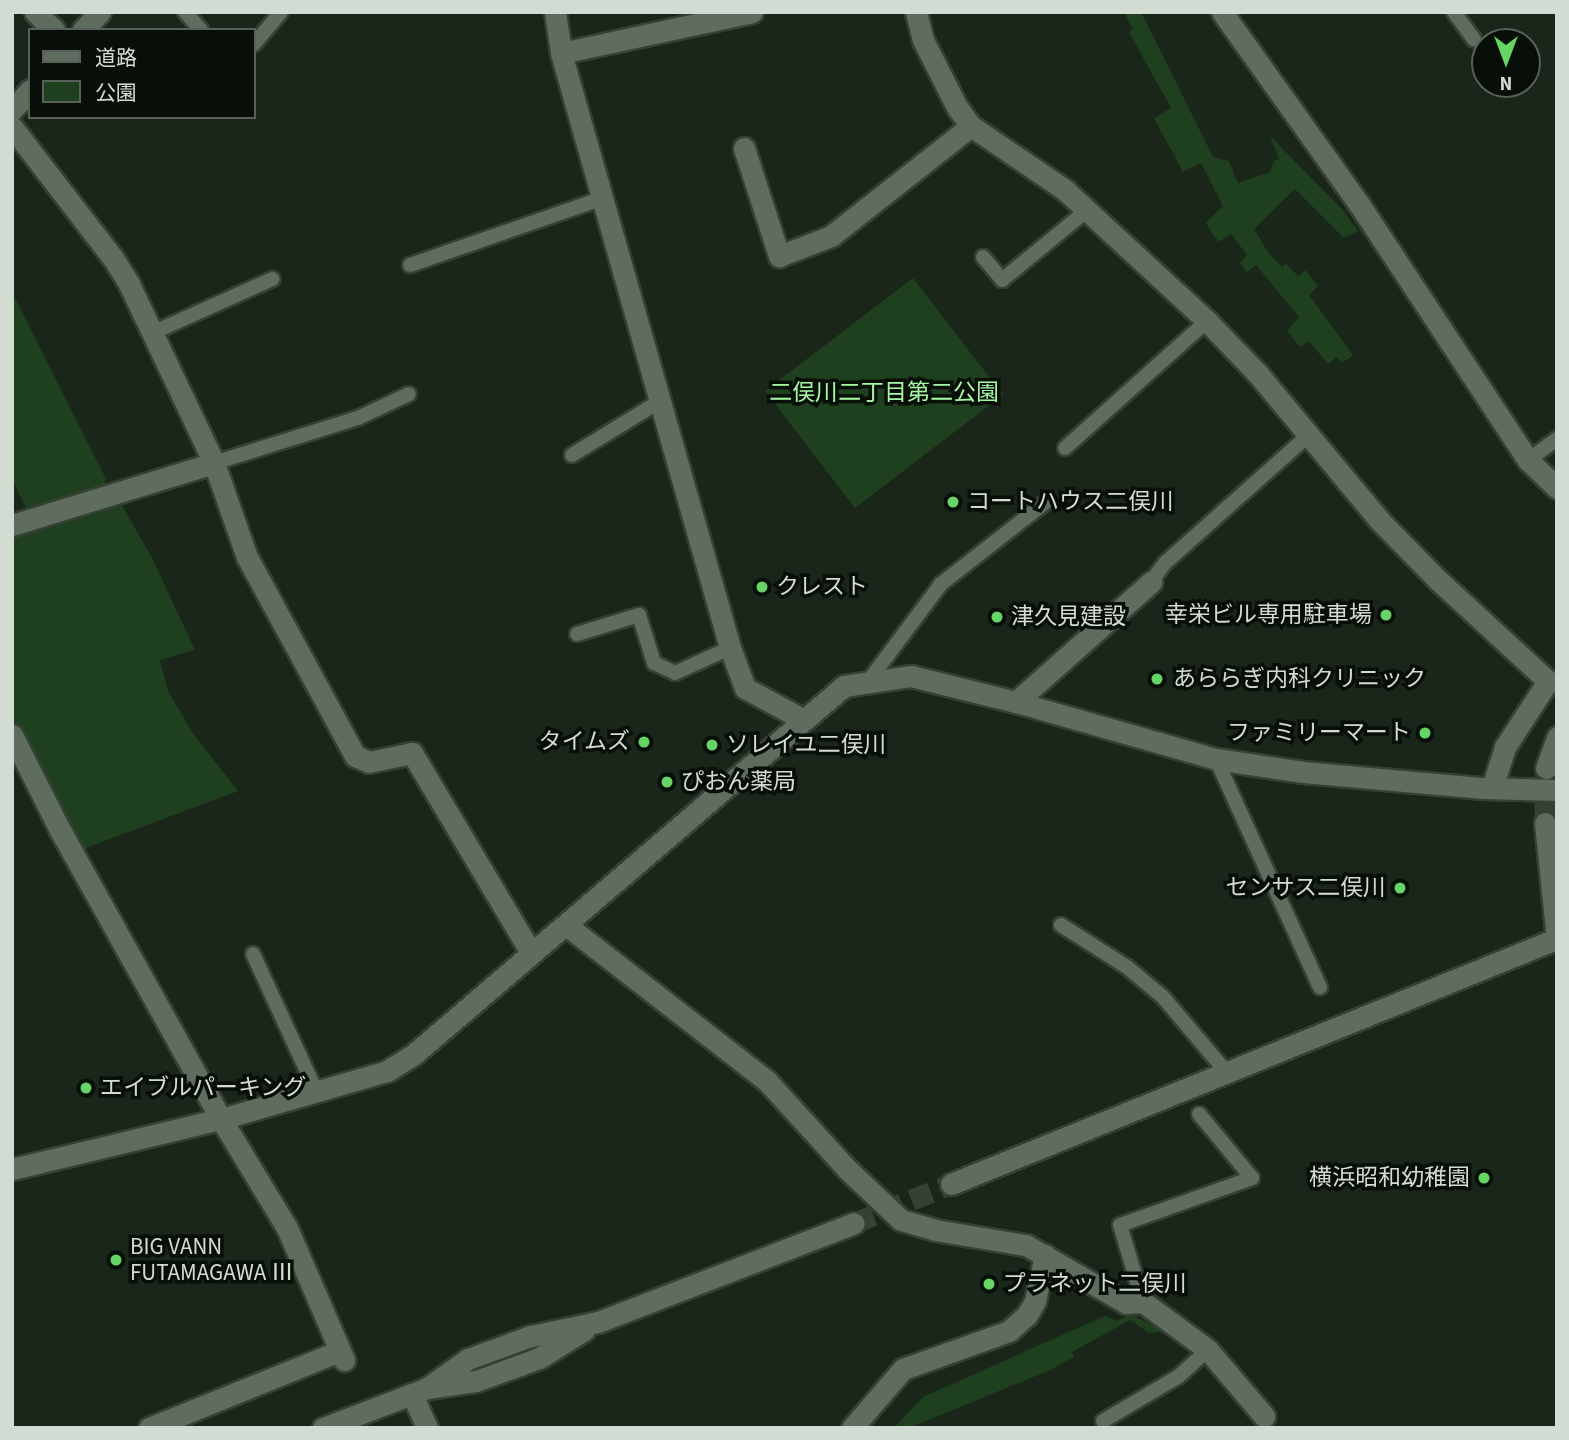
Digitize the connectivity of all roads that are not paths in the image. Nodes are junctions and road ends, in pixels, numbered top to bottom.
1 (35, 12) edge
2 (100, 12) edge
3 (186, 12) edge
4 (281, 12) edge
5 (555, 12) edge
6 (752, 12) edge
7 (916, 12) edge
8 (1222, 12) edge
9 (1454, 12) edge
10 (52, 28) edge
11 (85, 28) edge
12 (199, 28) edge
13 (1471, 36) edge
14 (256, 42) edge
15 (561, 53) junction
16 (28, 92) edge
17 (12, 110) edge
18 (971, 126) junction
19 (12, 127) edge
20 (744, 148) dead end
21 (603, 198) junction
22 (1086, 211) junction
23 (983, 257) dead end
24 (410, 265) dead end
25 (272, 279) dead end
26 (1207, 321) junction
27 (152, 333) junction
28 (408, 394) dead end
29 (660, 401) junction
30 (1310, 434) junction
31 (1557, 439) edge
32 (1065, 448) dead end
33 (572, 455) dead end
34 (1528, 460) junction
35 (214, 463) junction
36 (1557, 488) edge
37 (1046, 502) dead end
38 (12, 525) edge
39 (1151, 582) joint
40 (577, 634) dead end
41 (730, 648) junction
42 (867, 683) junction
43 (1016, 702) junction
44 (802, 719) junction
45 (12, 735) edge
46 (1557, 737) edge
47 (1216, 759) junction
48 (1546, 768) tunnel mouth
49 (1492, 788) junction
50 (1557, 790) edge
51 (1545, 823) tunnel mouth
52 (566, 925) junction
53 (1061, 925) dead end
54 (1557, 939) edge
55 (531, 953) junction
56 (253, 954) dead end
57 (1320, 987) dead end
58 (1228, 1074) junction
59 (316, 1091) junction
60 (1199, 1114) dead end
61 (221, 1119) junction
62 (12, 1169) edge
63 (951, 1184) tunnel mouth
64 (854, 1223) tunnel mouth
65 (1045, 1255) junction
66 (1143, 1302) junction
67 (1208, 1350) junction
68 (419, 1391) junction
69 (1264, 1416) dead end
70 (1103, 1422) dead end
71 (149, 1428) edge
72 (323, 1428) edge
73 (427, 1428) edge
74 (852, 1428) edge

1 - 10 street
2 - 11 street
3 - 12 lane
4 - 14 lane
5 - 15 street
6 - 15 street
7 - 18 street
8 - 34 street
9 - 13 lane
15 - 21 street
16 - 17 street
18 - 20 street
18 - 22 street
19 - 27 street
21 - 24 lane
21 - 29 street
22 - 23 lane
22 - 26 street
25 - 27 lane
26 - 30 street
26 - 32 lane
27 - 35 street
28 - 35 lane
29 - 33 lane
29 - 41 street
30 - 39 lane
30 - 49 street
31 - 34 lane
34 - 36 street
35 - 38 street
35 - 55 street
37 - 42 lane
39 - 43 street
40 - 41 lane
41 - 44 street
42 - 43 street
42 - 44 street
43 - 47 street
44 - 52 street
45 - 61 street
46 - 48 street
47 - 49 street
47 - 57 lane
49 - 50 street
51 - 54 street
52 - 55 street
52 - 65 street
53 - 58 lane
54 - 58 street
55 - 59 street
56 - 59 lane
58 - 63 street
59 - 61 street
60 - 66 lane
61 - 62 street
61 - 71 street
64 - 68 street
65 - 66 street
65 - 74 street
66 - 67 street
67 - 69 street
67 - 70 lane
68 - 72 street
68 - 73 street

